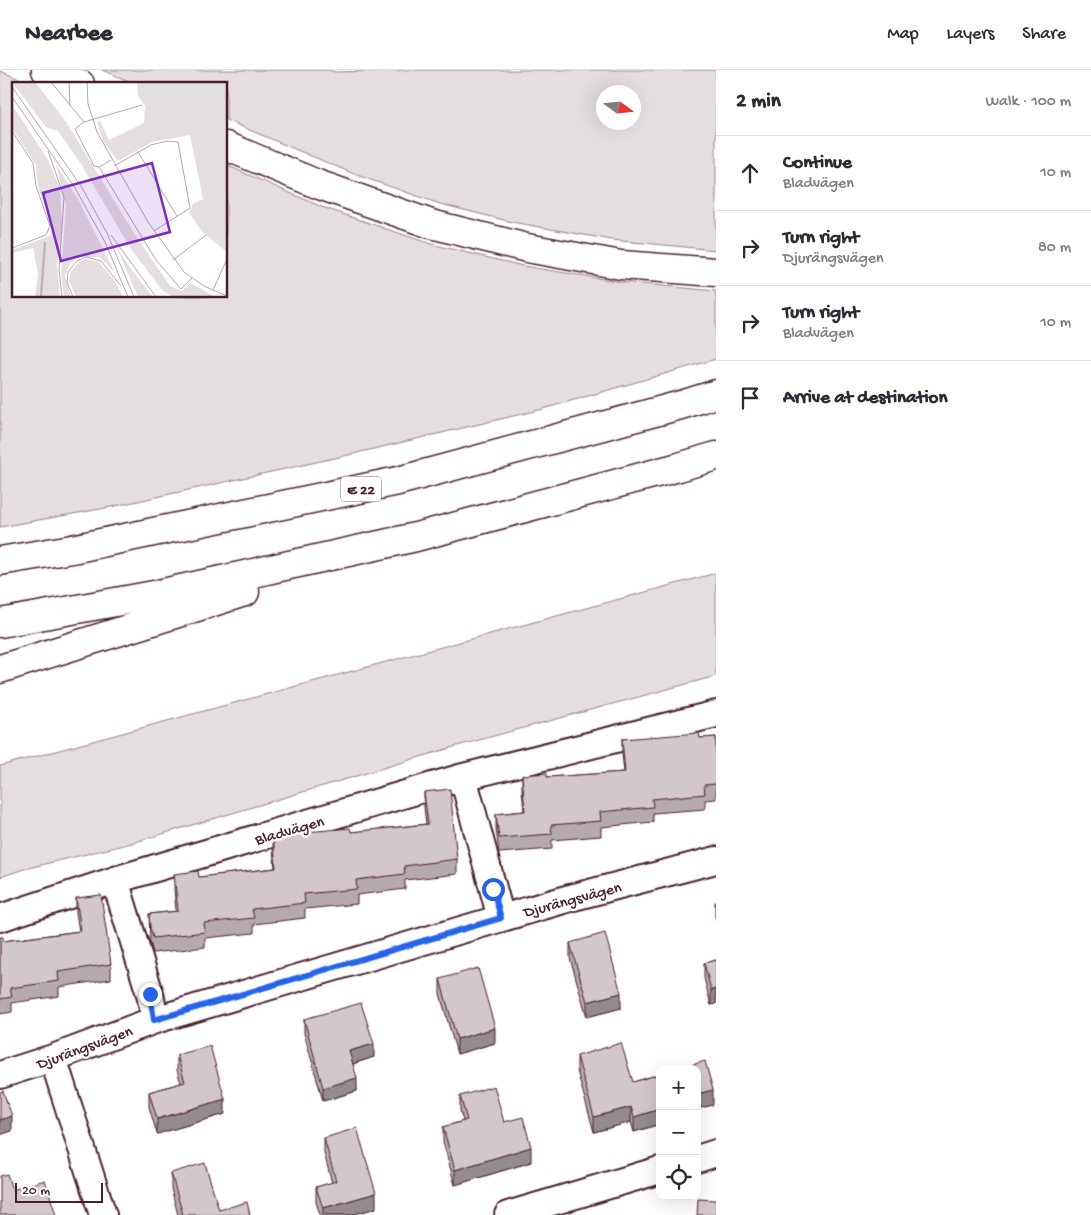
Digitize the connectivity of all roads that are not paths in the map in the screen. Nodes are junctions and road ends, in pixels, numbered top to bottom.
1 (46, 70) edge
2 (75, 82) edge
3 (228, 147) edge
4 (716, 272) edge
5 (716, 394) edge
6 (716, 456) edge
7 (416, 537) junction
8 (0, 561) edge
9 (0, 623) edge
10 (0, 669) edge
11 (716, 714) edge
12 (463, 777) junction
13 (716, 860) edge
14 (114, 880) junction
15 (0, 918) edge
16 (501, 918) junction
17 (154, 1020) junction
18 (53, 1058) junction
19 (0, 1075) edge
20 (716, 1153) edge
21 (701, 1158) edge
22 (656, 1171) edge
23 (103, 1215) edge
24 (508, 1215) edge

1 - 2 highway
3 - 4 highway
5 - 8 highway, E 22
6 - 7 highway
7 - 9 highway
7 - 10 highway
11 - 12 street, Bladvägen
12 - 14 street, Bladvägen
12 - 16 street
13 - 16 street, Djurängsvägen
14 - 15 street, Bladvägen
14 - 17 street
16 - 17 street, Djurängsvägen
17 - 18 street, Djurängsvägen
18 - 19 street, Djurängsvägen
18 - 23 street
20 - 21 street
22 - 24 street

